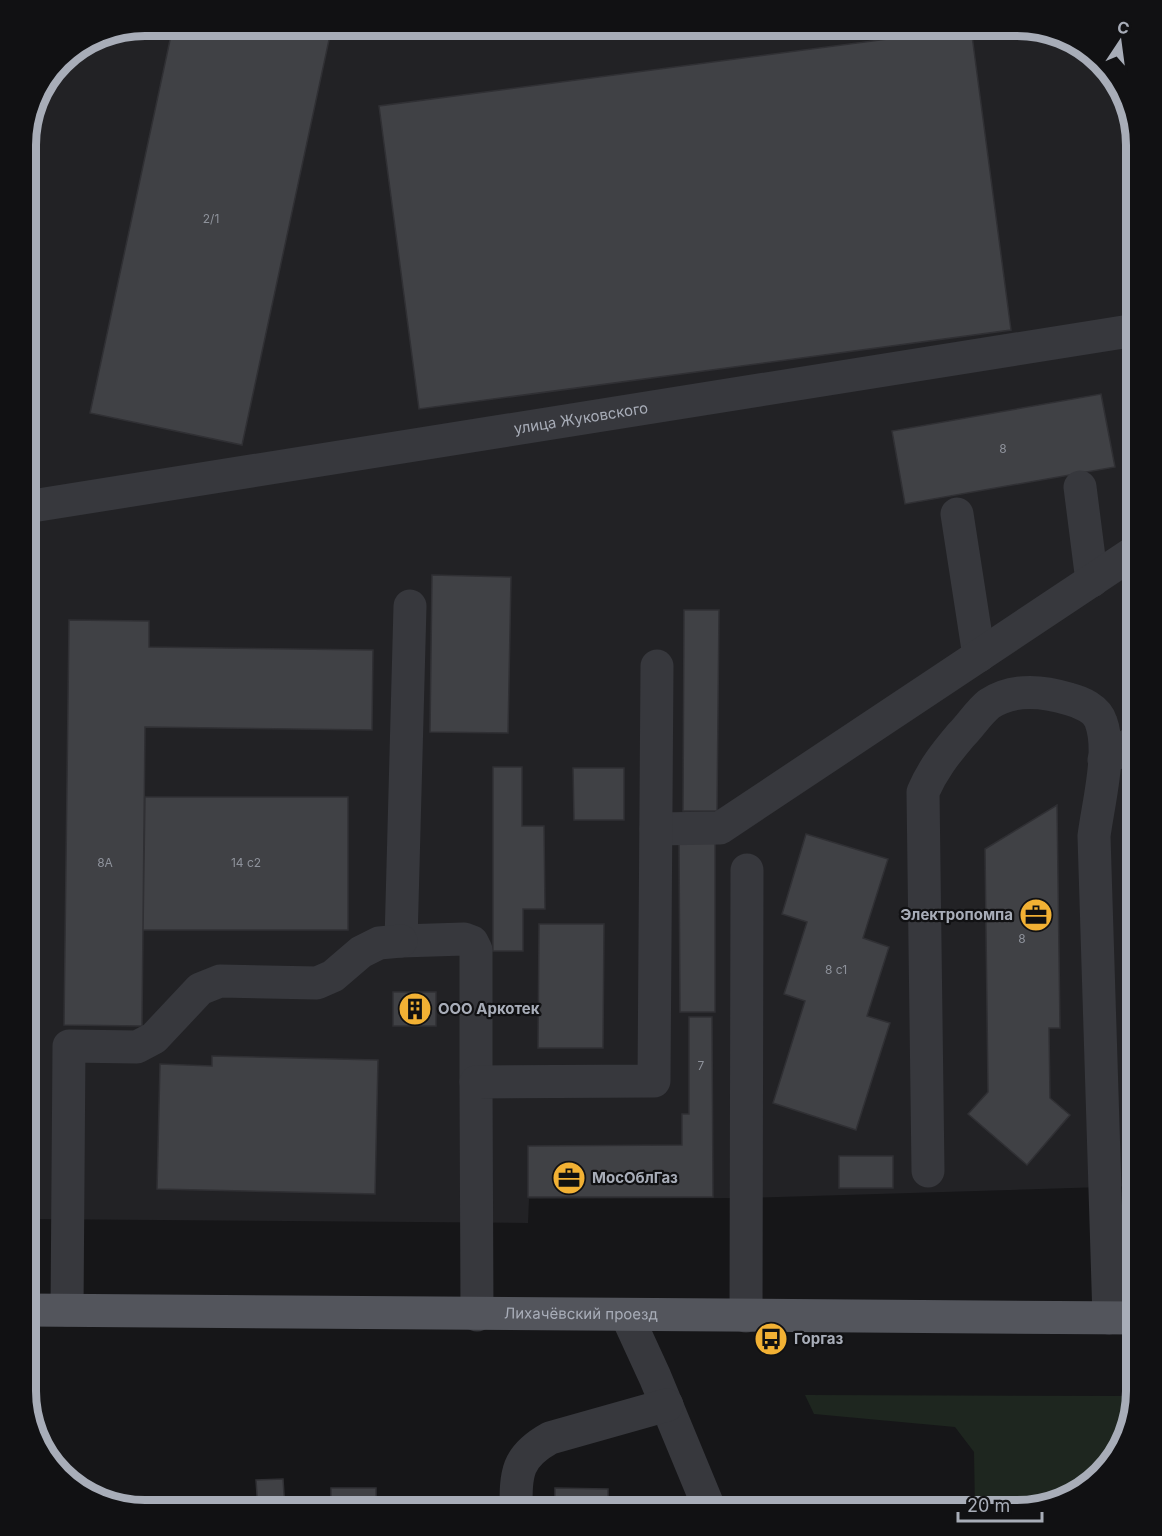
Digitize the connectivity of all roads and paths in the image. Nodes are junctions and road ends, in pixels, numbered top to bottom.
1 (1126, 332) edge
2 (1080, 487) dead end
3 (36, 505) edge
4 (957, 514) dead end
5 (1126, 558) edge
6 (1092, 581) junction
7 (410, 606) dead end
8 (979, 656) junction
9 (657, 666) dead end
10 (1126, 747) edge
11 (1104, 760) junction
12 (656, 829) junction
13 (747, 870) dead end
14 (401, 941) junction
15 (476, 1082) junction
16 (928, 1171) dead end
17 (36, 1310) edge
18 (67, 1310) junction
19 (477, 1315) junction
20 (627, 1316) junction
21 (746, 1316) junction
22 (1123, 1318) edge
23 (667, 1405) junction
24 (517, 1500) edge
25 (706, 1500) edge

1 - 3 street, улица Жуковского
2 - 6 street
4 - 8 street
5 - 6 street
6 - 8 street
7 - 14 street
8 - 12 street
9 - 12 street
10 - 11 street
11 - 16 street
11 - 22 street
12 - 15 street
13 - 21 street
14 - 15 street
14 - 18 street
15 - 19 street
17 - 18 main road, Лихачёвский проезд
18 - 19 main road, Лихачёвский проезд
19 - 20 main road, Лихачёвский проезд
20 - 21 main road, Лихачёвский проезд
20 - 23 street
21 - 22 main road, Лихачёвский проезд
23 - 24 street
23 - 25 street

